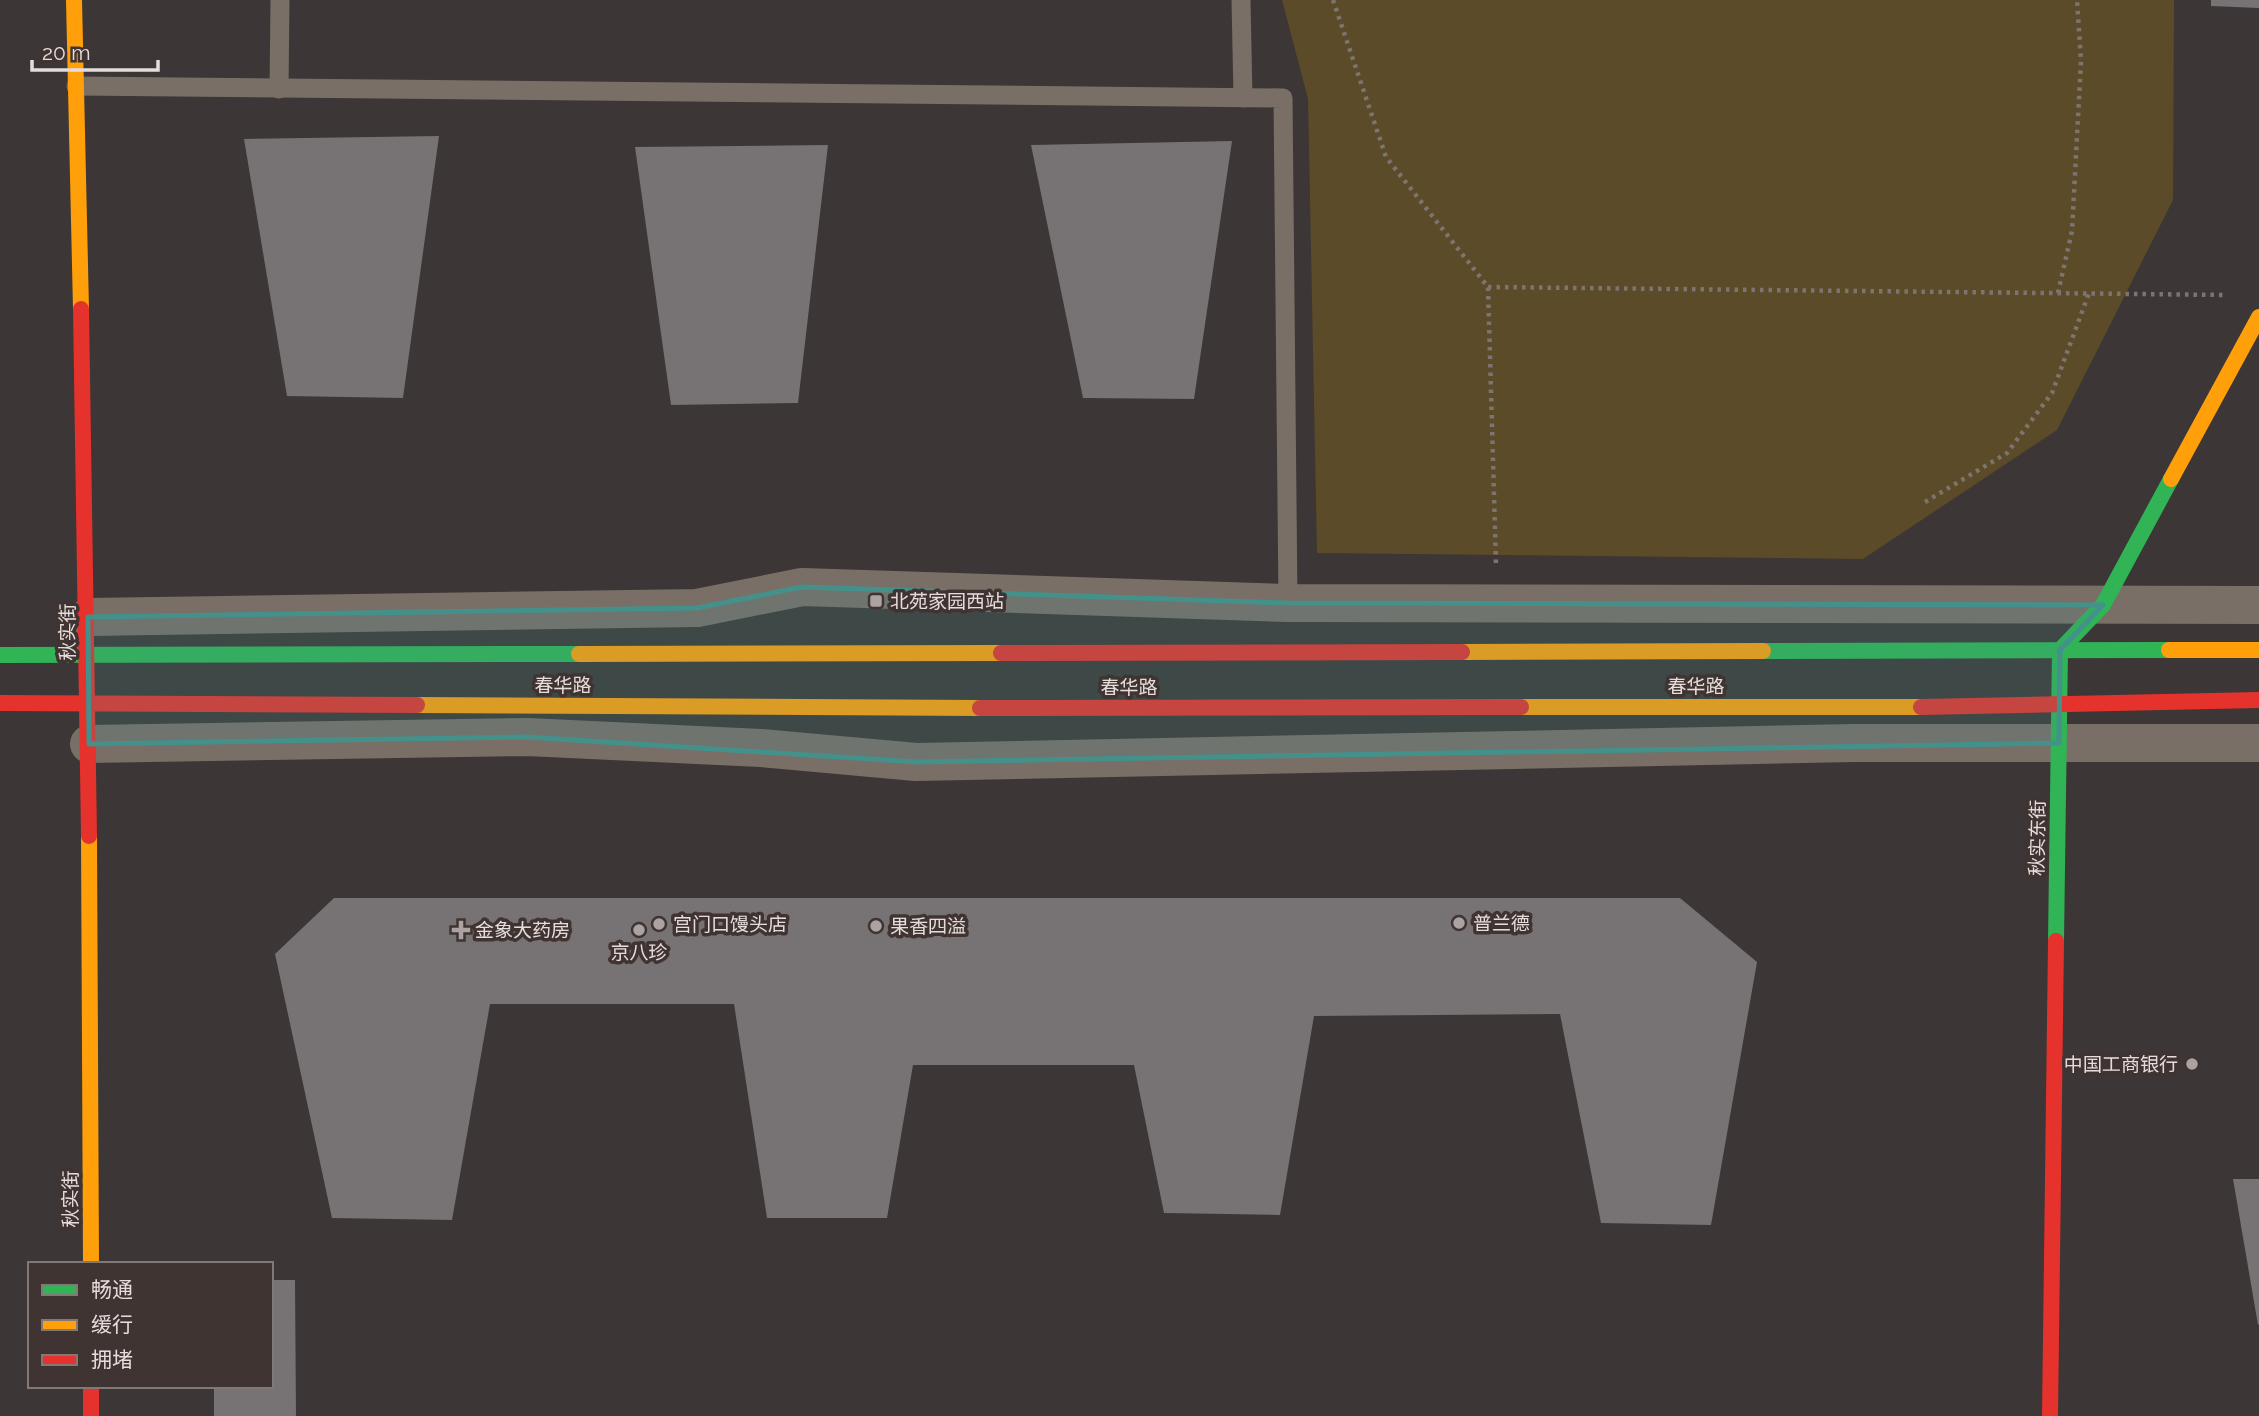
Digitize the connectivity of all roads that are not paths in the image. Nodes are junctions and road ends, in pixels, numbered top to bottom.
1 (74, 0) edge
2 (280, 0) edge
3 (1241, 0) edge
4 (76, 86) junction
5 (279, 89) junction
6 (1242, 98) junction
7 (2259, 317) edge
8 (1288, 603) junction
9 (2103, 605) junction
10 (2259, 605) edge
11 (88, 635) junction
12 (2060, 650) junction
13 (2259, 650) edge
14 (0, 655) edge
15 (2259, 700) edge
16 (0, 703) edge
17 (2060, 704) junction
18 (88, 705) junction
19 (2059, 743) junction
20 (2259, 743) edge
21 (89, 744) junction
22 (91, 1262) edge
23 (91, 1388) edge
24 (91, 1416) edge
25 (2050, 1416) edge

1 - 4 street, 秋实街
2 - 5 lane
3 - 6 lane
4 - 5 lane
4 - 11 street, 秋实街
5 - 6 lane
6 - 8 lane
7 - 9 street
8 - 9 street
8 - 11 street
9 - 10 street
9 - 12 street
11 - 12 street, 春华路
11 - 14 street, 春华路
11 - 18 street, 秋实街
12 - 13 street, 春华路
12 - 17 street, 秋实东街
15 - 17 street, 春华路
16 - 18 street, 春华路
17 - 18 street, 春华路
17 - 19 street, 秋实东街
18 - 21 street, 秋实街
19 - 20 street
19 - 21 street
19 - 25 street, 秋实东街
21 - 22 street, 秋实街
23 - 24 street

